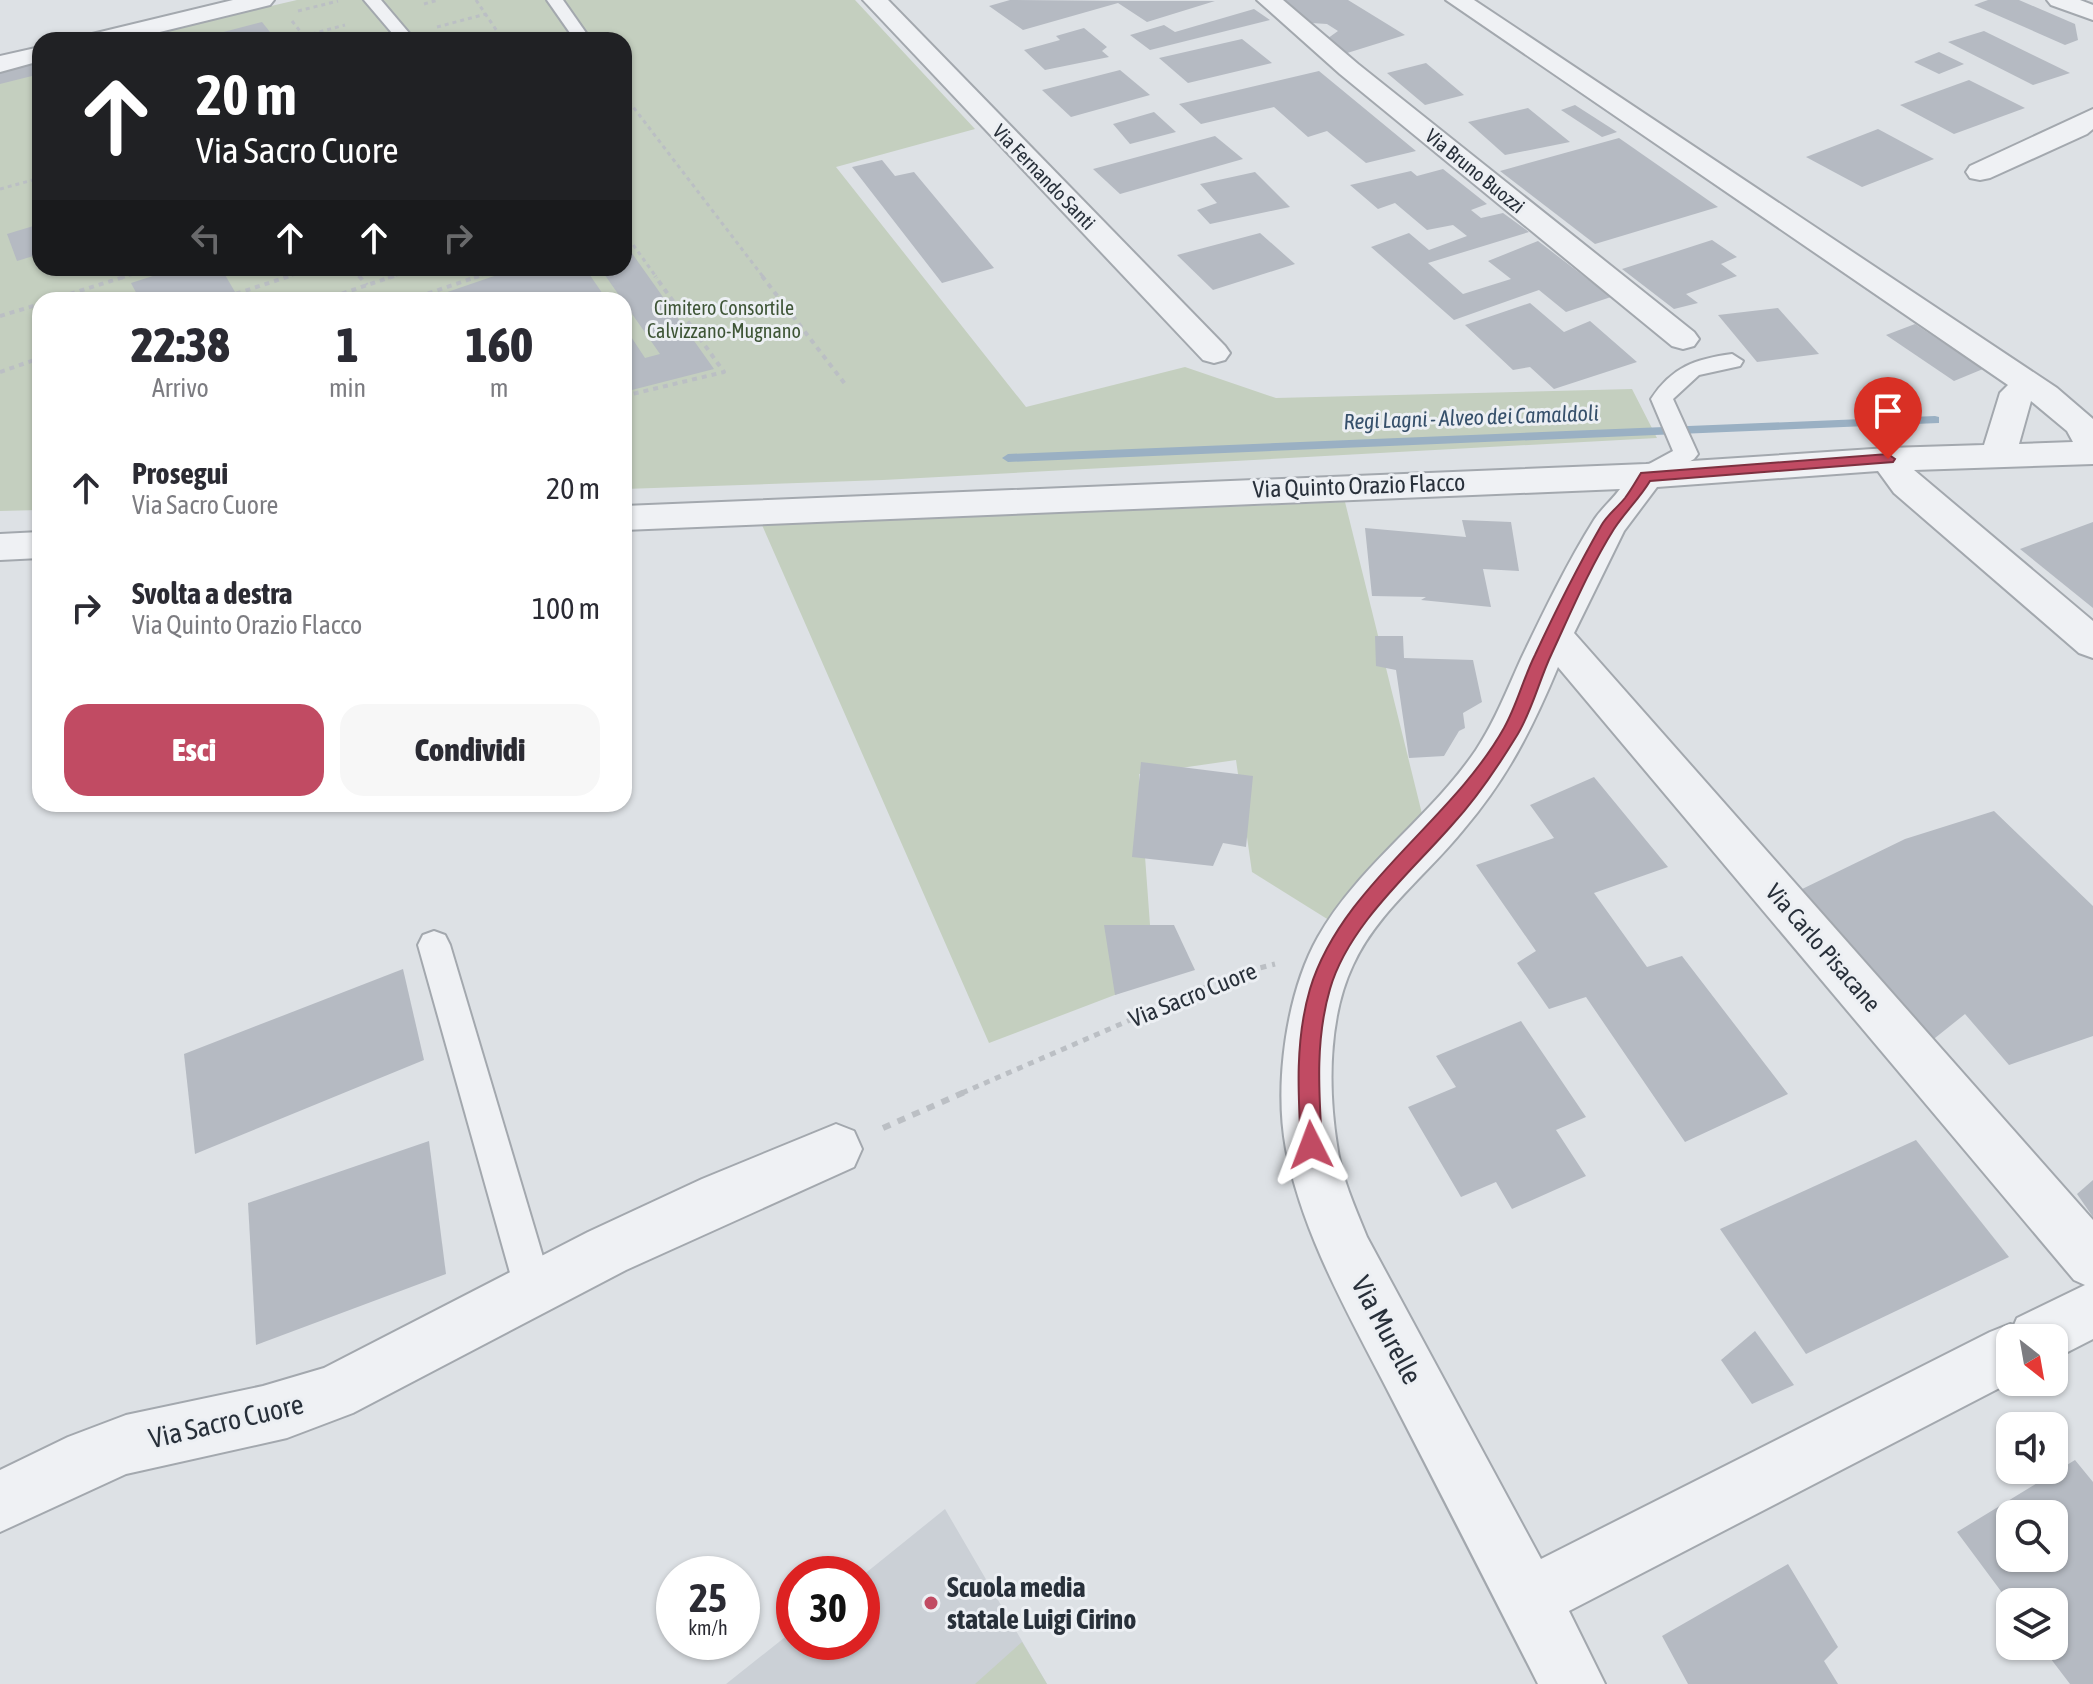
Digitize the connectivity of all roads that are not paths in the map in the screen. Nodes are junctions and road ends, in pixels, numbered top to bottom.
1 (262, 0) edge
2 (372, 0) edge
3 (555, 0) edge
4 (875, 0) edge
5 (1269, 0) edge
6 (1458, 0) edge
7 (2059, 0) edge
8 (2093, 13) edge
9 (130, 32) edge
10 (400, 32) edge
11 (577, 32) edge
12 (32, 56) edge
13 (0, 64) edge
14 (2093, 117) edge
15 (1980, 172) dead end
16 (1683, 339) dead end
17 (1214, 353) dead end
18 (1732, 361) dead end
19 (2031, 394) junction
20 (2093, 419) edge
21 (2093, 450) edge
22 (1997, 458) junction
23 (1888, 459) junction
24 (1646, 476) junction
25 (632, 518) edge
26 (32, 545) edge
27 (0, 547) edge
28 (1553, 635) junction
29 (2093, 643) edge
30 (434, 945) dead end
31 (836, 1149) road end
32 (2093, 1261) edge
33 (533, 1287) junction
34 (2093, 1309) edge
35 (2064, 1324) edge
36 (1996, 1359) edge
37 (0, 1502) edge
38 (1528, 1599) junction
39 (1573, 1684) edge

1 - 9 street
2 - 10 lane
3 - 11 lane
4 - 17 street, Via Fernando Santi
5 - 16 street, Via Bruno Buozzi
6 - 19 street
7 - 8 street
12 - 13 street
14 - 15 street
18 - 24 lane
19 - 20 street
19 - 21 street
19 - 22 street
21 - 22 street, Via Quinto Orazio Flacco
22 - 23 street, Via Quinto Orazio Flacco
23 - 24 street, Via Quinto Orazio Flacco
23 - 29 street
24 - 25 street, Via Quinto Orazio Flacco
24 - 28 street
26 - 27 street
28 - 32 street, Via Carlo Pisacane
28 - 38 street, Via Murelle
30 - 33 lane
31 - 33 street, Via Sacro Cuore
33 - 37 street, Via Sacro Cuore
34 - 35 street
36 - 38 street
38 - 39 street, Via Murelle

